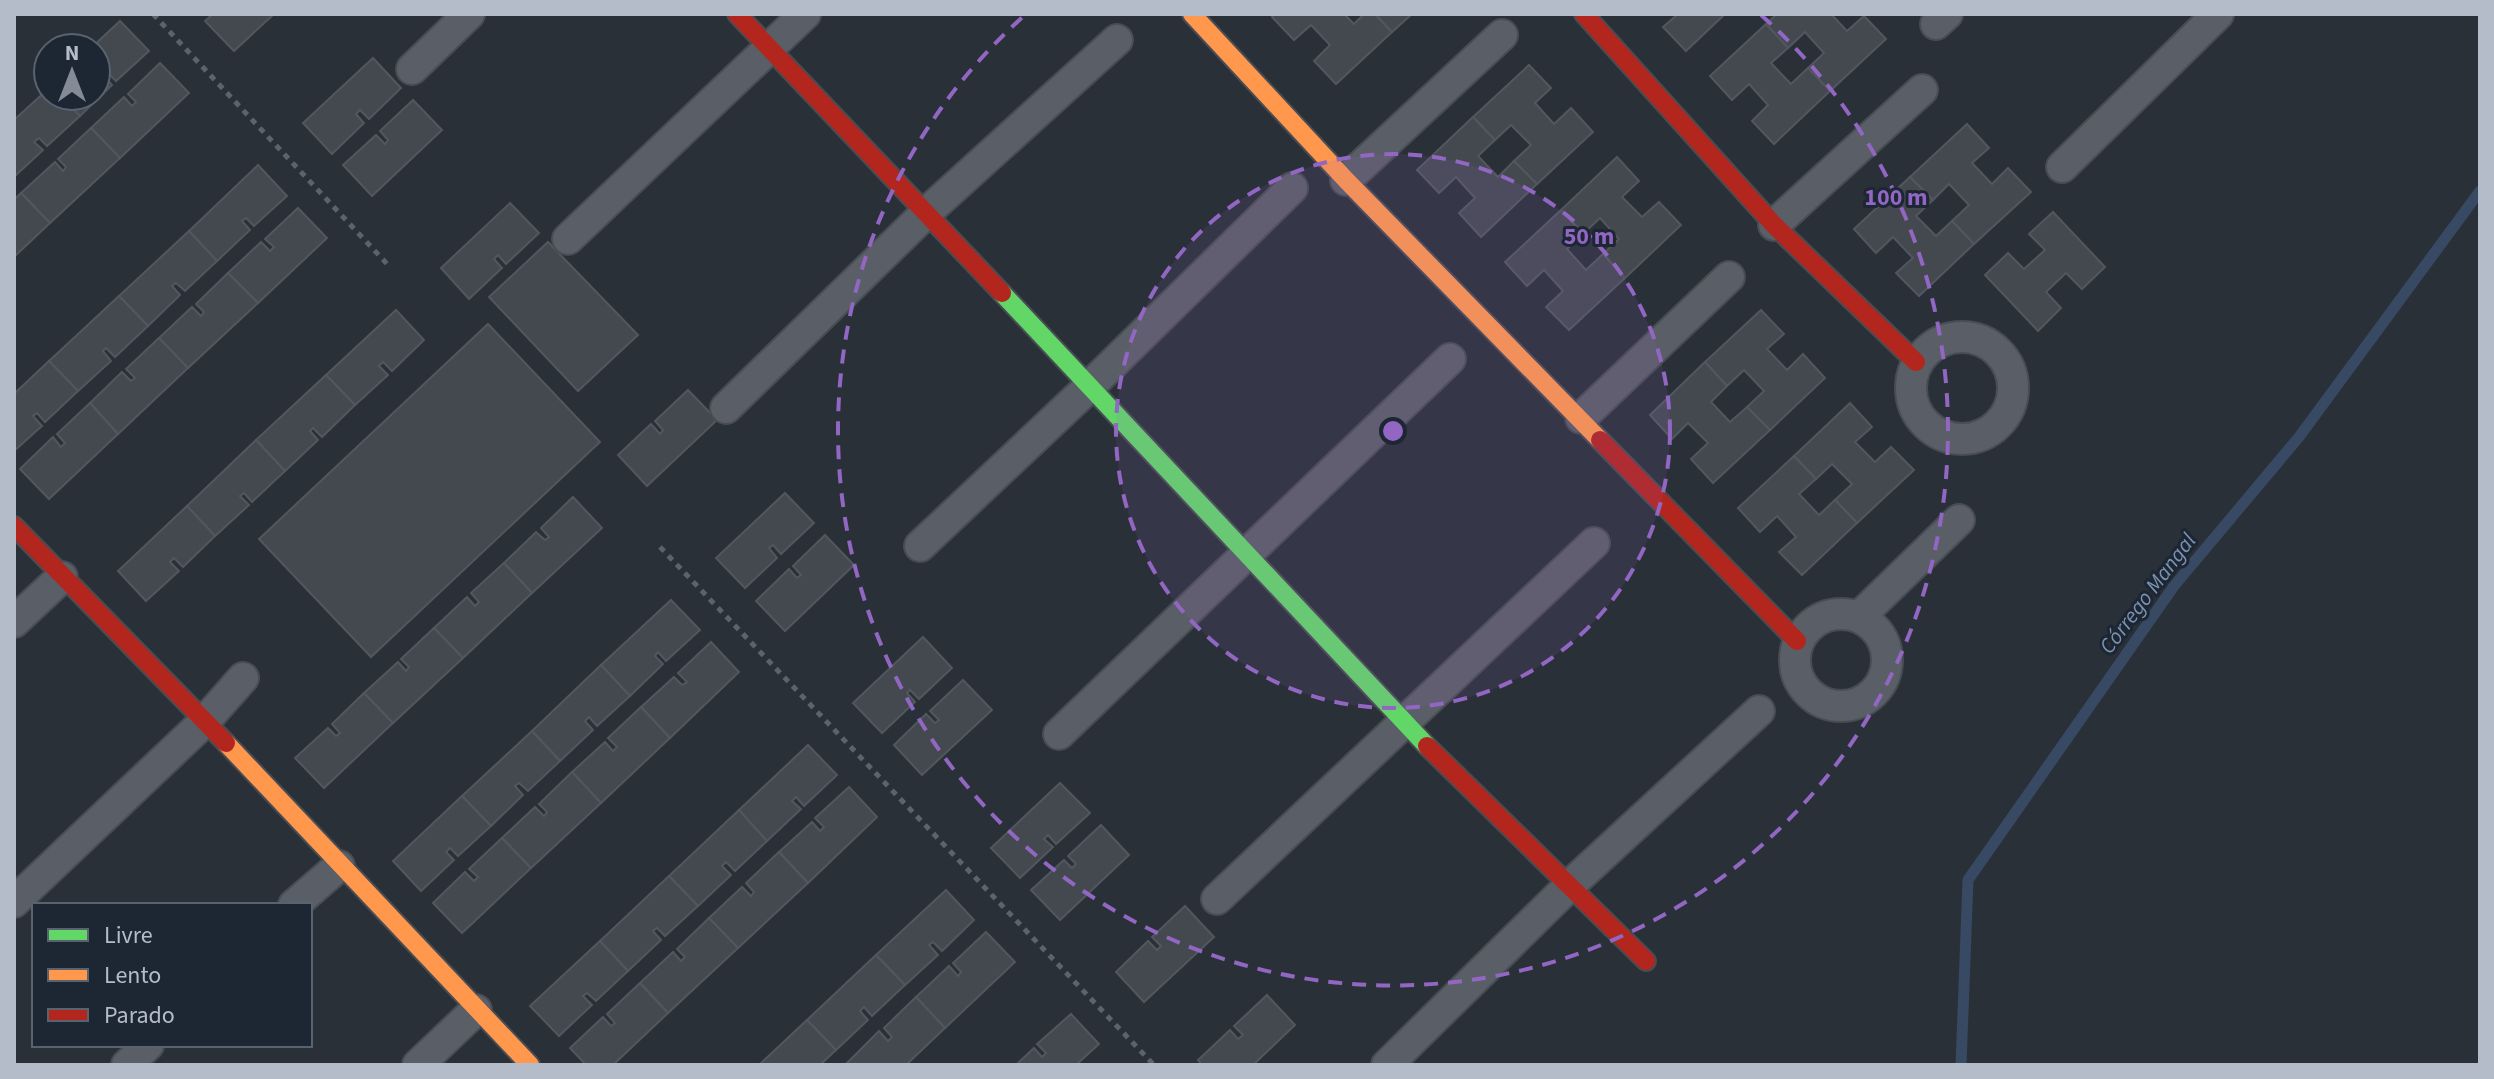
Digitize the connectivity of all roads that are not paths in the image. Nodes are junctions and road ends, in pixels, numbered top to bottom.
1 (469, 14) edge
2 (737, 14) edge
3 (805, 14) edge
4 (1192, 14) edge
5 (1584, 14) edge
6 (2218, 14) edge
7 (1502, 35) dead end
8 (1117, 40) dead end
9 (770, 48) junction
10 (412, 69) dead end
11 (1922, 90) dead end
12 (2062, 167) dead end
13 (1346, 180) junction
14 (1292, 188) dead end
15 (926, 213) junction
16 (1774, 225) junction
17 (568, 239) dead end
18 (1729, 277) dead end
19 (1450, 359) dead end
20 (1916, 362) dead end
21 (1090, 386) junction
22 (726, 408) dead end
23 (1581, 418) junction
24 (1959, 520) dead end
25 (14, 526) edge
26 (1594, 543) dead end
27 (920, 546) dead end
28 (1250, 554) junction
29 (62, 577) junction
30 (1859, 617) junction
31 (14, 622) edge
32 (1797, 641) junction
33 (243, 678) dead end
34 (1759, 711) dead end
35 (205, 721) junction
36 (1403, 722) junction
37 (1059, 734) dead end
38 (339, 866) junction
39 (1568, 887) junction
40 (1217, 899) dead end
41 (14, 902) edge
42 (296, 903) edge
43 (1646, 961) dead end
44 (476, 1010) junction
45 (146, 1047) edge
46 (127, 1065) edge
47 (418, 1065) edge
48 (530, 1065) edge
49 (1387, 1065) edge

1 - 10 street
2 - 9 street
3 - 9 street
4 - 13 street
5 - 16 street
6 - 12 street
7 - 13 street
8 - 15 street
9 - 15 street
9 - 17 street
11 - 16 street
13 - 23 street
14 - 21 street
15 - 21 street
15 - 22 street
16 - 20 street
18 - 23 street
19 - 28 street
21 - 27 street
21 - 28 street
23 - 32 street
24 - 30 street
25 - 29 street
26 - 36 street
28 - 36 street
28 - 37 street
29 - 31 street
29 - 35 street
30 - 32 street
30 - 32 street
33 - 35 street
34 - 39 street
35 - 38 street
35 - 41 street
36 - 39 street
36 - 40 street
38 - 42 street
38 - 44 street
39 - 43 street
39 - 49 street
44 - 47 street
44 - 48 street
45 - 46 street

